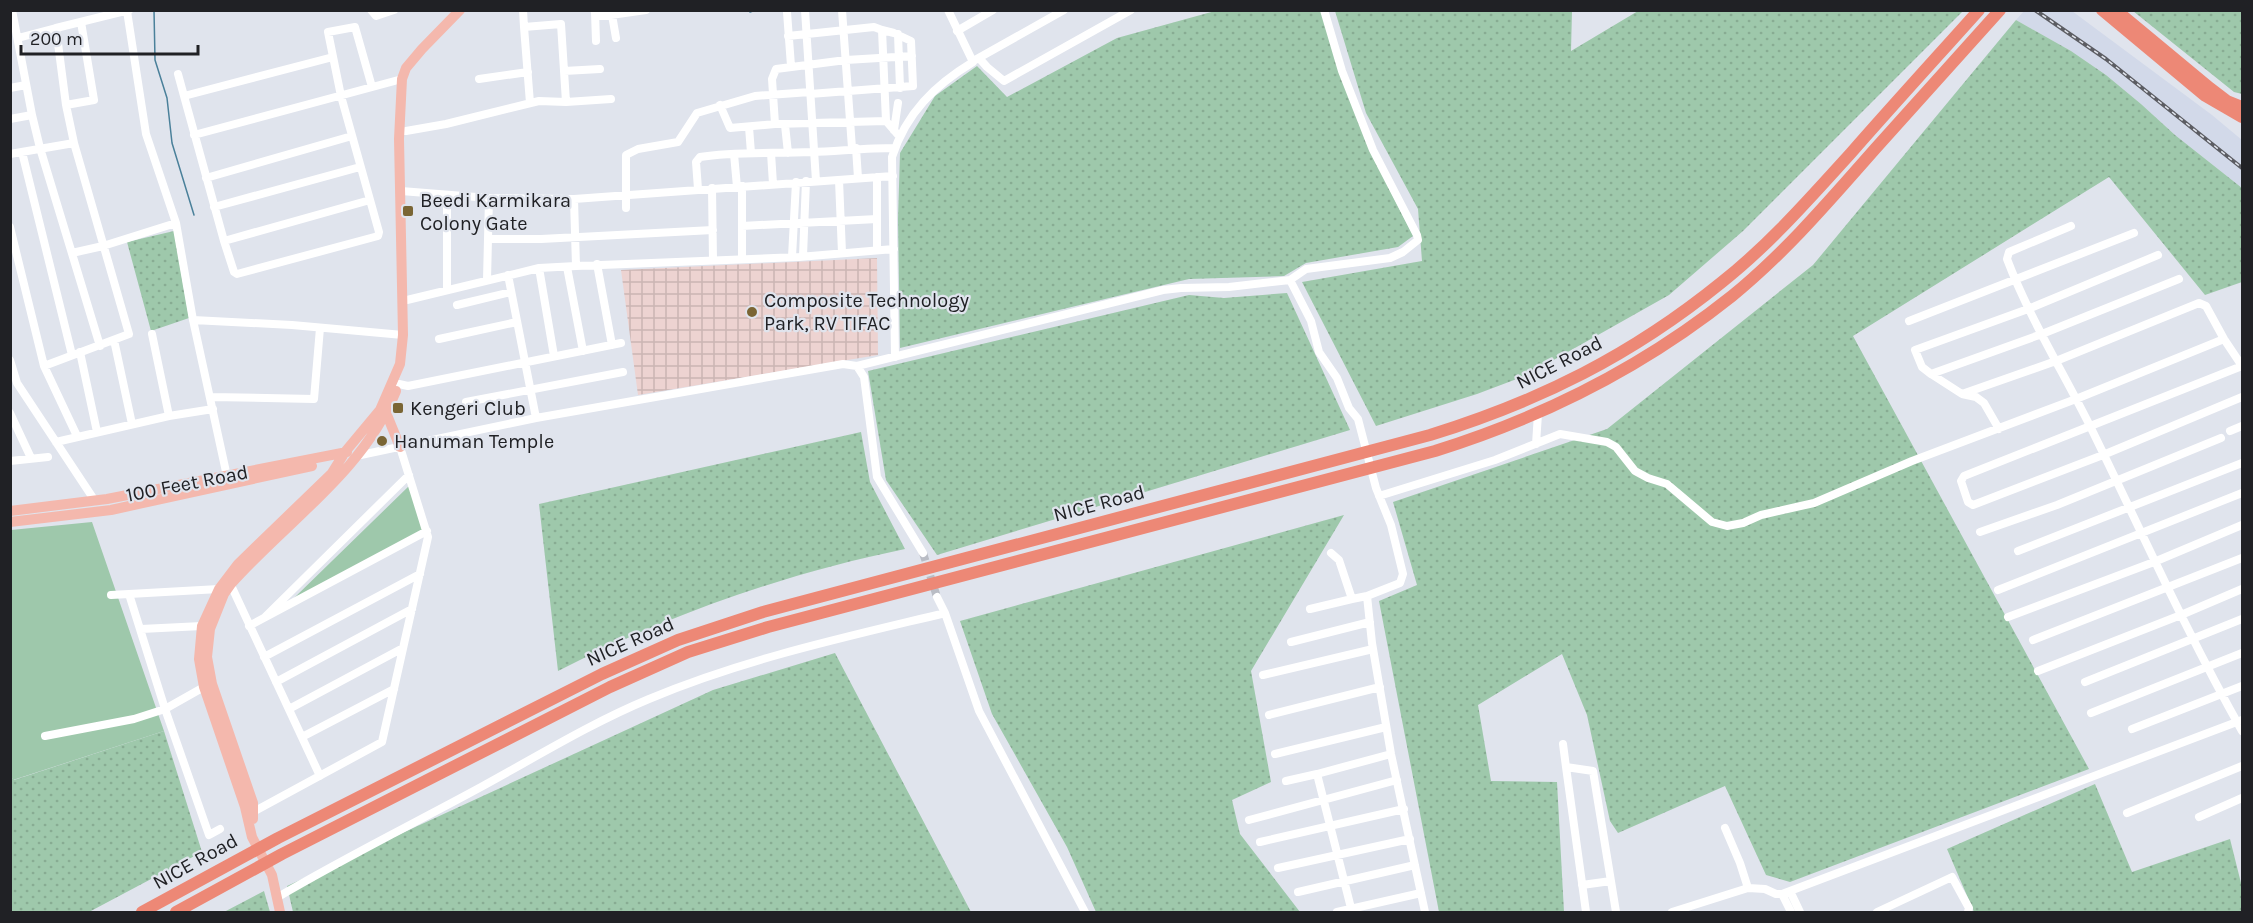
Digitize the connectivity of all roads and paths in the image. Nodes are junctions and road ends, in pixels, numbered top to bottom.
1 (12, 10) edge
2 (371, 10) edge
3 (394, 10) edge
4 (460, 10) edge
5 (467, 10) edge
6 (523, 10) edge
7 (646, 10) edge
8 (805, 10) edge
9 (842, 10) edge
10 (948, 10) edge
11 (993, 10) edge
12 (1064, 10) edge
13 (1131, 10) edge
14 (1324, 10) edge
15 (1979, 10) edge
16 (2000, 10) edge
17 (2102, 10) edge
18 (2116, 10) edge
19 (128, 11) edge
20 (594, 11) edge
21 (787, 12) edge
22 (612, 15) junction
23 (81, 22) junction
24 (524, 27) junction
25 (56, 28) junction
26 (882, 30) junction
27 (844, 31) junction
28 (957, 31) junction
29 (807, 34) junction
30 (898, 34) junction
31 (788, 36) junction
32 (18, 38) junction
33 (616, 38) dead end
34 (596, 41) dead end
35 (912, 56) junction
36 (333, 57) junction
37 (898, 57) junction
38 (884, 58) junction
39 (846, 60) junction
40 (976, 60) junction
41 (808, 64) junction
42 (791, 66) junction
43 (600, 69) dead end
44 (564, 71) junction
45 (528, 72) junction
46 (899, 73) junction
47 (913, 73) junction
48 (178, 74) dead end
49 (885, 74) junction
50 (402, 79) junction
51 (479, 79) dead end
52 (26, 85) junction
53 (372, 87) junction
54 (10, 88) edge
55 (900, 88) junction
56 (886, 89) junction
57 (849, 90) junction
58 (810, 93) junction
59 (773, 94) junction
60 (184, 96) junction
61 (340, 96) junction
62 (611, 99) dead end
63 (566, 102) junction
64 (530, 103) junction
65 (898, 103) dead end
66 (66, 105) junction
67 (720, 105) junction
68 (2242, 107) edge
69 (32, 115) junction
70 (2242, 117) edge
71 (10, 119) edge
72 (886, 121) junction
73 (850, 122) junction
74 (811, 123) junction
75 (775, 124) junction
76 (785, 125) junction
77 (749, 127) junction
78 (406, 131) junction
79 (896, 133) junction
80 (194, 135) junction
81 (352, 136) junction
82 (74, 143) junction
83 (40, 148) junction
84 (854, 148) junction
85 (895, 148) junction
86 (22, 152) junction
87 (813, 152) junction
88 (751, 153) junction
89 (771, 153) junction
90 (788, 153) junction
91 (10, 154) edge
92 (734, 154) junction
93 (360, 167) junction
94 (877, 177) junction
95 (893, 177) junction
96 (206, 178) junction
97 (858, 178) junction
98 (839, 180) junction
99 (811, 181) junction
100 (796, 182) junction
101 (773, 184) junction
102 (739, 186) junction
103 (712, 188) junction
104 (698, 189) junction
105 (404, 191) junction
106 (447, 195) junction
107 (626, 195) junction
108 (489, 198) junction
109 (574, 199) junction
110 (370, 200) junction
111 (214, 207) junction
112 (626, 208) dead end
113 (877, 219) junction
114 (840, 220) junction
115 (176, 223) junction
116 (794, 223) junction
117 (804, 223) junction
118 (742, 226) junction
119 (2071, 226) dead end
120 (10, 227) edge
121 (713, 230) junction
122 (2134, 233) dead end
123 (575, 237) junction
124 (488, 239) junction
125 (224, 241) junction
126 (103, 246) junction
127 (894, 249) junction
128 (878, 250) junction
129 (72, 253) junction
130 (842, 253) junction
131 (2158, 255) dead end
132 (803, 256) junction
133 (792, 257) junction
134 (742, 259) junction
135 (713, 260) junction
136 (597, 264) junction
137 (571, 266) junction
138 (539, 268) junction
139 (508, 275) junction
140 (2179, 279) dead end
141 (487, 280) junction
142 (1290, 280) junction
143 (2016, 281) junction
144 (447, 289) junction
145 (511, 292) junction
146 (407, 300) junction
147 (458, 305) dead end
148 (2028, 309) junction
149 (193, 320) junction
150 (1909, 321) dead end
151 (517, 322) junction
152 (320, 328) junction
153 (152, 334) dead end
154 (2042, 334) junction
155 (402, 335) junction
156 (439, 339) dead end
157 (2224, 339) junction
158 (114, 340) junction
159 (100, 346) junction
160 (583, 351) junction
161 (76, 354) junction
162 (554, 356) junction
163 (895, 357) junction
164 (10, 360) edge
165 (2056, 361) junction
166 (526, 362) junction
167 (2241, 363) edge
168 (44, 366) junction
169 (857, 366) junction
170 (622, 372) dead end
171 (1931, 374) junction
172 (399, 384) junction
173 (531, 390) junction
174 (1962, 393) junction
175 (211, 397) junction
176 (2242, 397) edge
177 (2076, 399) junction
178 (466, 402) dead end
179 (213, 409) junction
180 (383, 412) junction
181 (10, 413) edge
182 (1538, 414) junction
183 (169, 416) junction
184 (536, 418) junction
185 (132, 424) junction
186 (2242, 426) edge
187 (2090, 428) junction
188 (1999, 429) junction
189 (2230, 431) dead end
190 (97, 432) junction
191 (77, 436) junction
192 (2221, 438) dead end
193 (56, 442) junction
194 (1536, 444) junction
195 (400, 447) junction
196 (351, 454) junction
197 (2103, 455) junction
198 (48, 457) dead end
199 (31, 458) junction
200 (10, 460) edge
201 (2242, 463) edge
202 (409, 475) junction
203 (228, 480) junction
204 (2115, 482) junction
205 (1378, 492) junction
206 (2242, 493) edge
207 (95, 501) junction
208 (2128, 509) junction
209 (10, 511) edge
210 (10, 522) edge
211 (2242, 525) edge
212 (427, 531) junction
213 (1980, 532) dead end
214 (2141, 535) junction
215 (2018, 551) dead end
216 (1331, 553) dead end
217 (923, 554) tunnel mouth
218 (2242, 558) edge
219 (2154, 562) junction
220 (420, 574) junction
221 (225, 586) junction
222 (2167, 588) junction
223 (2242, 589) edge
224 (1998, 590) dead end
225 (129, 594) junction
226 (111, 596) dead end
227 (1367, 596) junction
228 (937, 597) tunnel mouth
229 (1352, 599) junction
230 (412, 609) junction
231 (1310, 609) dead end
232 (945, 613) junction
233 (2181, 615) junction
234 (265, 617) junction
235 (2008, 617) dead end
236 (2242, 620) edge
237 (1370, 622) junction
238 (202, 626) junction
239 (249, 626) junction
240 (141, 629) junction
241 (2193, 638) junction
242 (2033, 640) dead end
243 (1291, 642) dead end
244 (403, 648) junction
245 (1373, 650) junction
246 (2242, 654) edge
247 (264, 657) junction
248 (2209, 668) junction
249 (2038, 671) dead end
250 (1263, 675) dead end
251 (2085, 681) dead end
252 (276, 682) junction
253 (2242, 686) edge
254 (204, 687) junction
255 (1380, 687) junction
256 (394, 689) junction
257 (2222, 694) junction
258 (165, 709) junction
259 (289, 709) junction
260 (2091, 713) dead end
261 (1269, 715) dead end
262 (2240, 721) edge
263 (1386, 727) junction
264 (2132, 729) dead end
265 (2242, 731) edge
266 (45, 736) dead end
267 (302, 737) junction
268 (1563, 744) dead end
269 (1275, 754) dead end
270 (1391, 754) junction
271 (2242, 766) edge
272 (1566, 767) junction
273 (1317, 774) junction
274 (320, 776) junction
275 (1398, 780) junction
276 (1286, 781) dead end
277 (2242, 798) edge
278 (1324, 800) junction
279 (1404, 809) junction
280 (253, 812) junction
281 (2127, 813) dead end
282 (2199, 817) dead end
283 (1249, 820) dead end
284 (1330, 826) junction
285 (1725, 828) dead end
286 (220, 829) dead end
287 (252, 837) junction
288 (1410, 839) junction
289 (1260, 842) dead end
290 (1338, 855) junction
291 (1415, 865) junction
292 (1278, 868) dead end
293 (1611, 880) junction
294 (1344, 881) junction
295 (1582, 885) junction
296 (1748, 888) junction
297 (1298, 892) dead end
298 (1421, 893) junction
299 (1786, 893) junction
300 (278, 897) junction
301 (1352, 911) edge
302 (142, 912) edge
303 (176, 912) edge
304 (280, 912) edge
305 (1085, 912) edge
306 (1337, 912) edge
307 (1425, 912) edge
308 (1586, 912) edge
309 (1616, 912) edge
310 (1672, 912) edge
311 (1791, 912) edge
312 (1800, 912) edge
313 (1877, 912) edge
314 (1968, 912) edge

1 - 32 street
2 - 3 street
4 - 50 main road
5 - 78 main road
6 - 24 street
7 - 22 street
8 - 29 street
9 - 27 street
10 - 28 street
11 - 28 street
12 - 40 street
13 - 40 street
14 - 142 street
15 - 302 highway, NICE Road
16 - 182 highway, NICE Road
17 - 70 highway
18 - 68 highway
19 - 23 street
19 - 115 street
20 - 22 street
20 - 34 street
21 - 31 street
22 - 33 street
23 - 25 street
23 - 66 street
24 - 44 street
24 - 45 street
25 - 32 street
25 - 66 street
26 - 27 street
26 - 30 street
26 - 38 street
27 - 29 street
27 - 39 street
28 - 40 street
29 - 31 street
29 - 41 street
30 - 35 street
30 - 37 street
31 - 42 street
32 - 52 street
35 - 37 street
35 - 47 street
36 - 53 street
36 - 60 street
36 - 61 street
37 - 38 street
37 - 46 street
38 - 39 street
38 - 49 street
39 - 41 street
39 - 57 street
40 - 79 street
41 - 42 street
41 - 58 street
42 - 59 street
43 - 44 street
44 - 63 street
45 - 51 street
45 - 64 street
46 - 47 street
46 - 49 street
46 - 55 street
47 - 55 street
48 - 60 street
49 - 56 street
50 - 53 street
50 - 105 main road
52 - 54 street
52 - 69 street
53 - 61 street
55 - 56 street
56 - 57 street
56 - 72 street
57 - 58 street
57 - 73 street
58 - 59 street
58 - 74 street
59 - 67 street
59 - 75 street
60 - 80 street
61 - 80 street
61 - 81 street
62 - 63 street
63 - 64 street
64 - 78 street
65 - 79 street
66 - 82 street
67 - 77 street
67 - 107 street
69 - 71 street
69 - 83 street
72 - 73 street
72 - 79 street
73 - 74 street
73 - 84 street
74 - 76 street
74 - 87 street
75 - 76 street
75 - 77 street
76 - 90 street
77 - 88 street
78 - 105 main road
79 - 85 street
80 - 96 street
81 - 93 street
81 - 96 street
82 - 83 street
82 - 126 street
83 - 86 street
83 - 129 street
84 - 85 street
84 - 87 street
84 - 97 street
85 - 95 street
86 - 91 street
86 - 161 street
87 - 90 street
87 - 99 street
88 - 89 street
88 - 92 street
89 - 90 street
89 - 101 street
92 - 102 street
92 - 104 street
93 - 110 street
93 - 111 street
94 - 95 street
94 - 97 street
94 - 113 street
95 - 127 street
96 - 111 street
97 - 98 street
98 - 99 street
98 - 114 street
99 - 100 street
99 - 117 street
100 - 101 street
100 - 116 street
101 - 102 street
102 - 103 street
102 - 118 street
103 - 104 street
103 - 121 street
104 - 107 street
105 - 106 street
105 - 146 main road
105 - 155 main road
106 - 108 street
106 - 144 street
107 - 109 street
107 - 112 street
108 - 109 street
108 - 124 street
109 - 123 street
110 - 125 street
110 - 125 street
111 - 125 street
113 - 114 street
113 - 128 street
114 - 117 street
114 - 130 street
115 - 126 street
115 - 149 street
116 - 117 street
116 - 118 street
116 - 133 street
117 - 132 street
118 - 134 street
119 - 143 street
120 - 168 street
121 - 123 street
121 - 135 street
122 - 143 street
123 - 124 street
123 - 137 street
124 - 141 street
126 - 129 street
126 - 158 street
127 - 128 street
127 - 163 street
128 - 130 street
129 - 159 street
130 - 132 street
131 - 148 street
132 - 133 street
133 - 134 street
134 - 135 street
135 - 136 street
136 - 137 street
136 - 160 street
137 - 138 street
137 - 160 street
138 - 139 street
138 - 162 street
139 - 141 street
139 - 145 street
140 - 154 street
141 - 144 street
142 - 163 street
142 - 205 street
143 - 148 street
143 - 150 street
144 - 146 street
145 - 147 street
145 - 151 street
146 - 172 main road
148 - 154 street
148 - 171 street
149 - 152 street
149 - 175 street
151 - 156 street
151 - 166 street
152 - 155 street
152 - 175 street
153 - 183 street
154 - 165 street
154 - 171 street
155 - 180 main road
157 - 165 street
157 - 167 street
157 - 177 street
158 - 159 street
158 - 185 street
159 - 161 street
160 - 162 street
161 - 168 street
161 - 190 street
162 - 166 street
163 - 169 street
164 - 193 street
165 - 174 street
165 - 177 street
166 - 172 street
166 - 173 street
167 - 187 street
168 - 191 street
169 - 184 street
169 - 217 street
170 - 173 street
171 - 174 street
172 - 180 main road
173 - 178 street
173 - 184 street
174 - 188 street
175 - 179 street
176 - 197 street
177 - 187 street
177 - 188 street
179 - 183 street
179 - 203 street
180 - 195 main road
180 - 196 main road
180 - 196 main road
181 - 199 street
182 - 194 street
182 - 303 highway, NICE Road
183 - 185 street
184 - 195 street
185 - 190 street
186 - 189 street
187 - 197 street
187 - 197 street
188 - 194 street
190 - 191 street
191 - 193 street
192 - 204 street
193 - 207 street
194 - 205 street
195 - 196 street
195 - 202 street
196 - 203 main road, 100 Feet Road
196 - 221 main road
196 - 221 main road
197 - 204 street
198 - 199 street
199 - 200 street
201 - 208 street
202 - 212 street
202 - 234 street
203 - 207 main road, 100 Feet Road
203 - 210 main road, 100 Feet Road
204 - 208 street
204 - 213 street
205 - 227 street
206 - 214 street
207 - 209 main road, 100 Feet Road
208 - 214 street
208 - 215 street
211 - 219 street
212 - 220 street
212 - 234 street
214 - 219 street
214 - 224 street
216 - 229 street
218 - 222 street
219 - 222 street
219 - 235 street
220 - 230 street
220 - 247 street
221 - 225 street
221 - 238 main road
221 - 239 street
221 - 280 main road
222 - 233 street
222 - 242 street
223 - 233 street
225 - 226 street
225 - 240 street
227 - 229 street
227 - 237 street
228 - 232 street
229 - 231 street
230 - 244 street
230 - 252 street
232 - 300 street
232 - 305 street
233 - 241 street
233 - 249 street
234 - 239 street
236 - 241 street
237 - 243 street
237 - 245 street
238 - 240 street
238 - 254 main road
239 - 247 street
240 - 258 street
241 - 248 street
241 - 251 street
244 - 256 street
244 - 259 street
245 - 250 street
245 - 255 street
246 - 248 street
247 - 252 street
248 - 257 street
248 - 260 street
252 - 259 street
253 - 257 street
254 - 258 street
254 - 287 main road
255 - 261 street
255 - 263 street
256 - 267 street
256 - 274 street
257 - 262 street
257 - 264 street
258 - 266 street
258 - 286 street
259 - 267 street
262 - 265 street
262 - 299 street
263 - 269 street
263 - 270 street
267 - 274 street
268 - 272 street
270 - 273 street
270 - 275 street
271 - 281 street
272 - 293 street
272 - 295 street
273 - 276 street
273 - 278 street
274 - 280 street
275 - 278 street
275 - 279 street
277 - 282 street
278 - 283 street
278 - 284 street
279 - 284 street
279 - 288 street
280 - 287 main road
284 - 289 street
284 - 290 street
285 - 296 street
287 - 300 main road
288 - 290 street
288 - 291 street
290 - 292 street
290 - 294 street
291 - 294 street
291 - 298 street
293 - 295 street
293 - 309 street
294 - 297 street
294 - 301 street
295 - 308 street
296 - 299 street
296 - 310 street
298 - 301 street
298 - 307 street
299 - 311 street
299 - 312 street
300 - 304 main road
301 - 306 street
313 - 314 street

